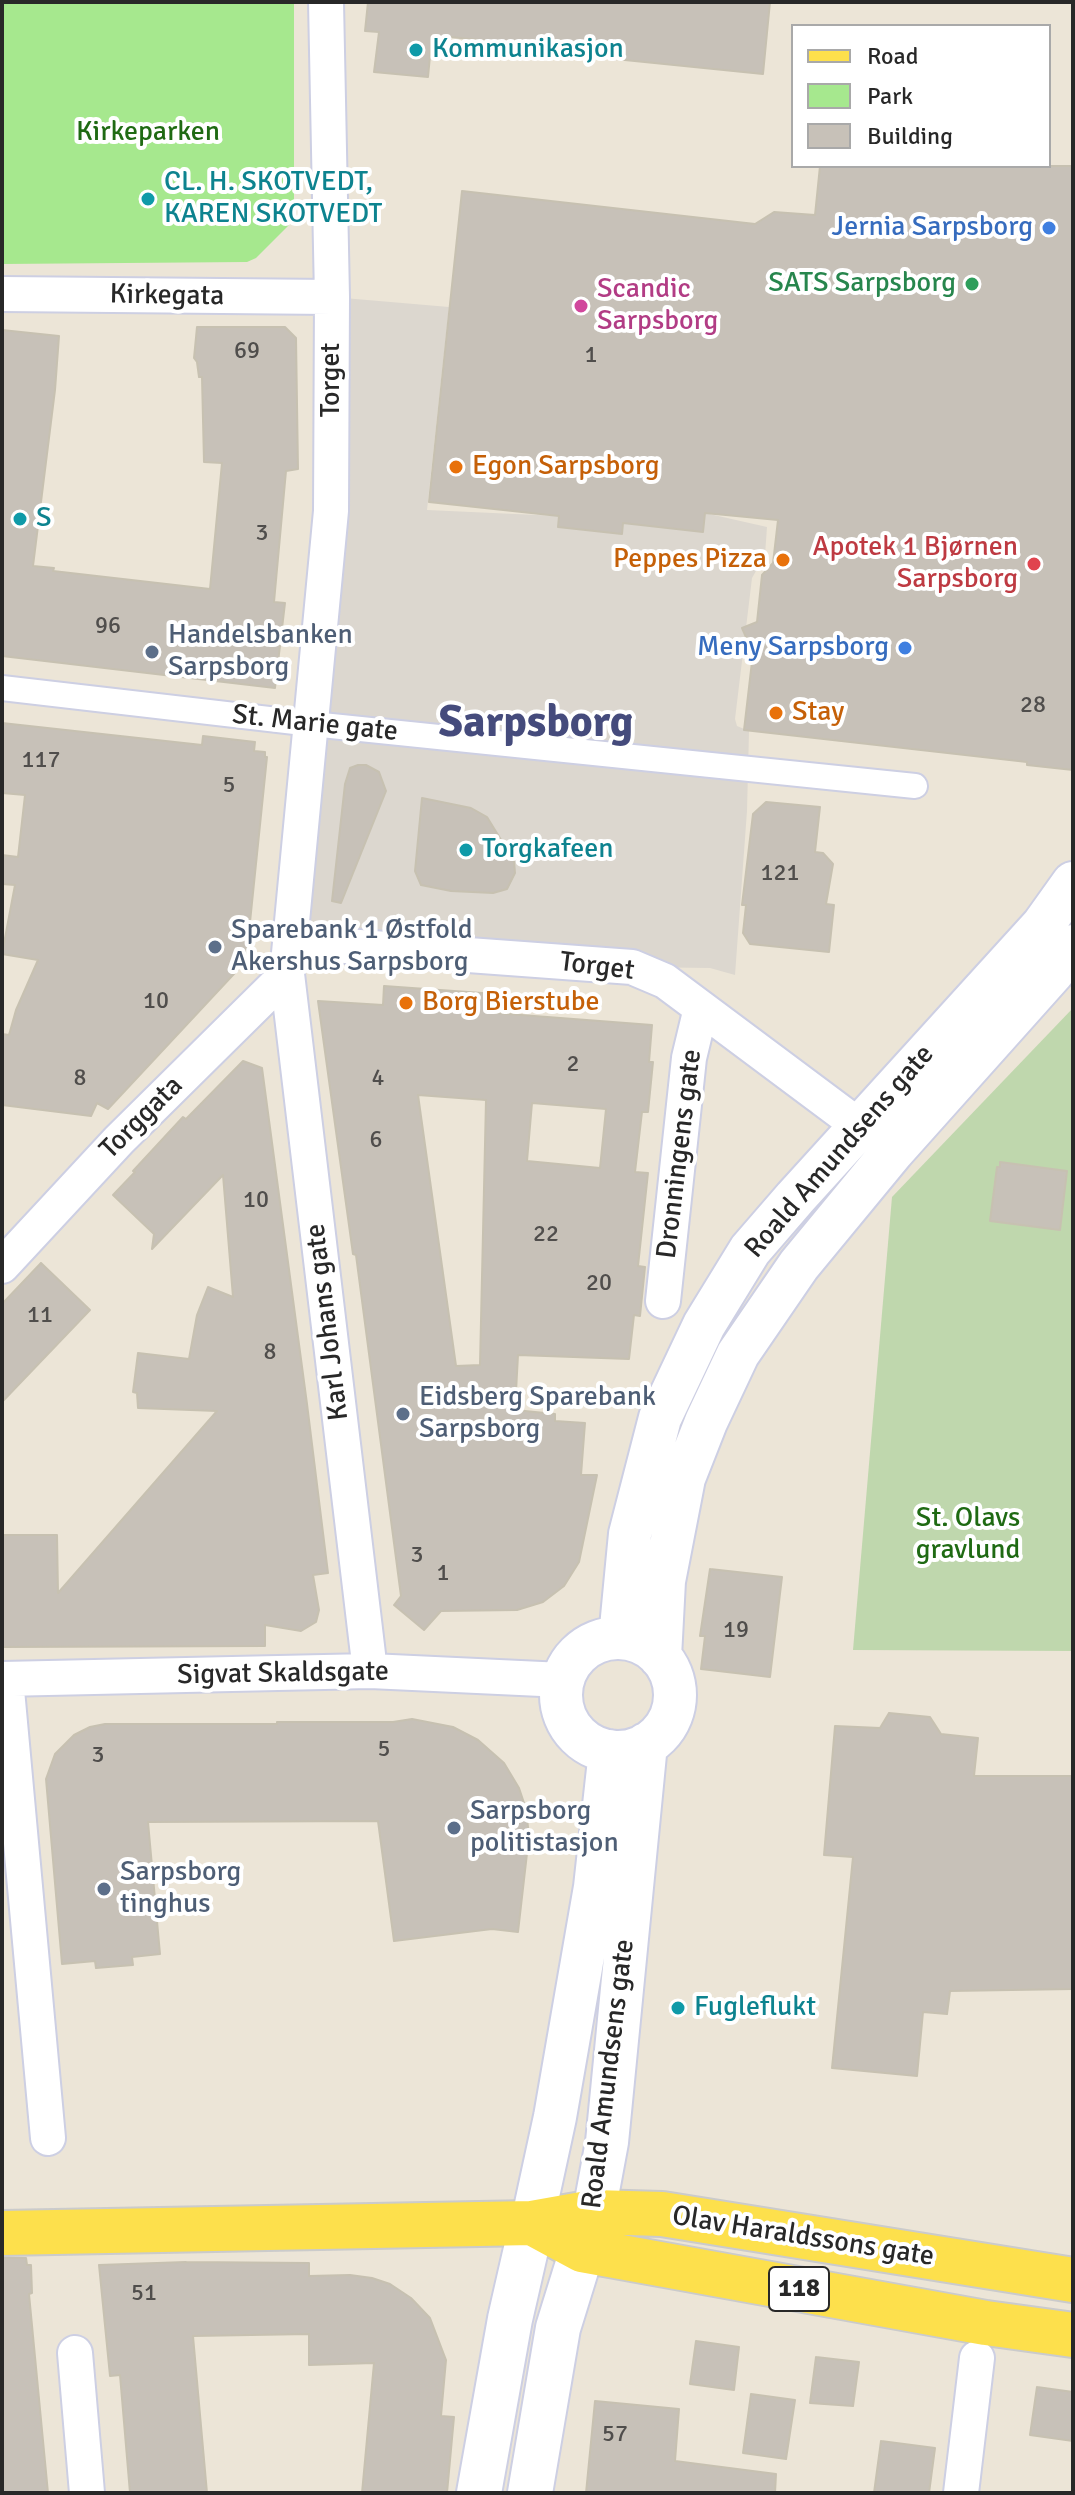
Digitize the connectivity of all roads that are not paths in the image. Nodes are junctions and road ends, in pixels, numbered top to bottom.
1 (326, 2) edge
2 (2, 294) edge
3 (332, 297) junction
4 (2, 688) edge
5 (312, 724) junction
6 (915, 786) dead end
7 (1073, 883) edge
8 (1073, 946) edge
9 (289, 958) junction
10 (701, 1008) junction
11 (860, 1126) junction
12 (893, 1151) junction
13 (7, 1250) edge
14 (663, 1301) dead end
15 (620, 1638) junction
16 (660, 1657) junction
17 (370, 1671) junction
18 (4, 1679) edge
19 (563, 1680) junction
20 (628, 1748) junction
21 (48, 2138) dead end
22 (532, 2223) junction
23 (588, 2231) junction
24 (2, 2233) edge
25 (1073, 2280) edge
26 (1073, 2335) edge
27 (75, 2353) dead end
28 (977, 2358) dead end
29 (87, 2493) edge
30 (479, 2493) edge
31 (530, 2493) edge
32 (961, 2493) edge

1 - 3 street, Torget
2 - 3 street, Kirkegata
3 - 5 street, Torget
4 - 5 street, St. Marie gate
5 - 6 street, St. Marie gate
5 - 9 street, Torget
7 - 11 street, Roald Amundsens gate
8 - 12 street, Roald Amundsens gate
9 - 10 street, Torget
9 - 13 street, Torggata
9 - 17 street, Karl Johans gate
10 - 11 street, Torget
10 - 14 street, Dronningens gate
11 - 12 street, Torget
11 - 15 street, Roald Amundsens gate
12 - 16 street, Roald Amundsens gate
15 - 16 street
15 - 19 street
16 - 20 street
17 - 18 street, Sigvat Skaldsgate
17 - 19 street, Sigvat Skaldsgate
18 - 21 street
19 - 20 street
20 - 22 street, Roald Amundsens gate
20 - 23 street, Roald Amundsens gate
22 - 23 main road, Olav Haraldssons gate / 118
22 - 24 main road, Olav Haraldssons gate / 118
22 - 30 main road, Roald Amundsens gate
23 - 25 main road, Olav Haraldssons gate / 118
23 - 26 main road, Olav Haraldssons gate / 118
23 - 31 main road, Roald Amundsens gate
27 - 29 street
28 - 32 street

